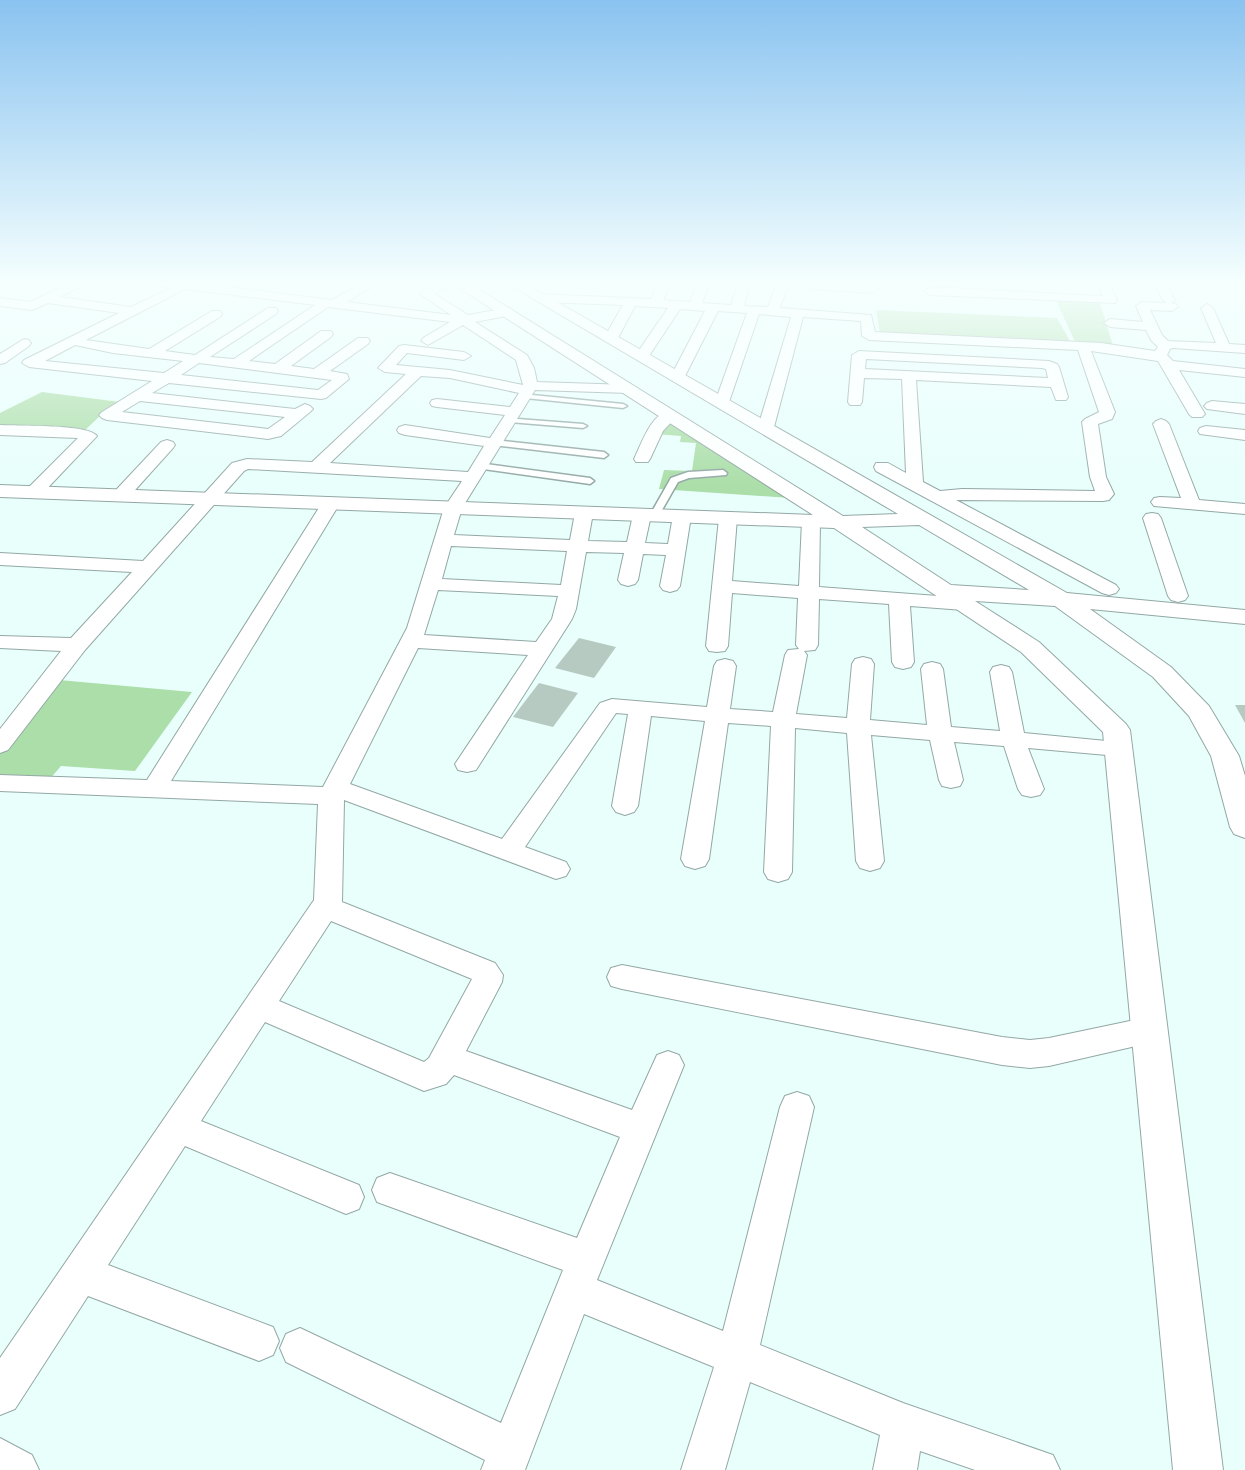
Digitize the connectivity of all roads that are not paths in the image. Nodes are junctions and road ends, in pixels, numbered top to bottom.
1 (54, 351) edge
2 (131, 351) edge
3 (157, 351) edge
4 (210, 351) edge
5 (257, 351) edge
6 (303, 351) edge
7 (350, 351) edge
8 (402, 351) edge
9 (418, 351) edge
10 (513, 351) edge
11 (568, 351) edge
12 (633, 351) edge
13 (646, 351) edge
14 (691, 351) edge
15 (740, 351) edge
16 (793, 351) edge
17 (860, 351) edge
18 (1085, 351) edge
19 (1130, 351) edge
20 (1162, 351) edge
21 (1171, 351) edge
22 (152, 354) junction
23 (860, 355) junction
24 (464, 356) dead end
25 (642, 356) junction
26 (1164, 356) junction
27 (197, 359) junction
28 (236, 364) junction
29 (278, 369) junction
30 (418, 371) junction
31 (858, 373) junction
32 (1245, 373) edge
33 (318, 374) junction
34 (908, 375) junction
35 (678, 376) junction
36 (167, 378) junction
37 (1176, 378) junction
38 (72, 379) dead end
39 (1055, 384) junction
40 (1245, 385) edge
41 (629, 389) junction
42 (144, 392) junction
43 (321, 395) junction
44 (1061, 397) dead end
45 (521, 401) junction
46 (722, 402) junction
47 (855, 402) dead end
48 (437, 403) dead end
49 (623, 406) dead end
50 (1212, 406) dead end
51 (1245, 409) edge
52 (298, 414) junction
53 (1197, 414) dead end
54 (108, 415) junction
55 (670, 415) junction
56 (1161, 424) dead end
57 (583, 426) dead end
58 (766, 427) junction
59 (0, 430) edge
60 (405, 430) dead end
61 (1206, 431) dead end
62 (86, 434) junction
63 (275, 435) dead end
64 (1245, 435) edge
65 (495, 443) junction
66 (167, 445) dead end
67 (604, 455) dead end
68 (642, 459) dead end
69 (247, 464) junction
70 (316, 467) junction
71 (882, 467) dead end
72 (476, 472) junction
73 (722, 473) dead end
74 (590, 481) dead end
75 (915, 485) junction
76 (0, 490) edge
77 (34, 492) junction
78 (121, 495) junction
79 (937, 497) junction
80 (211, 498) junction
81 (331, 503) junction
82 (1192, 504) junction
83 (453, 508) junction
84 (1240, 508) edge
85 (584, 513) junction
86 (648, 515) junction
87 (682, 516) junction
88 (728, 518) junction
89 (925, 519) junction
90 (825, 521) junction
91 (1245, 525) edge
92 (443, 540) junction
93 (578, 545) junction
94 (635, 549) junction
95 (676, 550) junction
96 (0, 559) edge
97 (148, 566) junction
98 (628, 580) dead end
99 (430, 584) junction
100 (670, 586) dead end
101 (722, 586) junction
102 (1109, 589) junction
103 (569, 591) junction
104 (809, 592) junction
105 (1178, 596) junction
106 (955, 598) junction
107 (899, 599) junction
108 (1061, 599) junction
109 (1245, 601) edge
110 (1245, 617) edge
111 (410, 641) junction
112 (0, 642) edge
113 (76, 645) junction
114 (542, 649) junction
115 (903, 662) dead end
116 (862, 664) dead end
117 (932, 668) dead end
118 (1001, 672) dead end
119 (641, 708) junction
120 (717, 714) junction
121 (783, 720) junction
122 (858, 726) junction
123 (940, 733) junction
124 (1013, 739) junction
125 (0, 745) edge
126 (1118, 748) junction
127 (1236, 761) edge
128 (467, 764) dead end
129 (951, 780) dead end
130 (0, 783) edge
131 (154, 789) junction
132 (1031, 789) dead end
133 (333, 792) junction
134 (625, 806) dead end
135 (1245, 827) edge
136 (508, 851) junction
137 (695, 859) dead end
138 (870, 861) dead end
139 (556, 869) dead end
140 (778, 872) dead end
141 (325, 907) junction
142 (622, 977) dead end
143 (259, 1006) junction
144 (1149, 1030) junction
145 (446, 1058) junction
146 (668, 1065) dead end
147 (797, 1107) dead end
148 (178, 1127) junction
149 (641, 1129) junction
150 (390, 1190) dead end
151 (346, 1197) dead end
152 (80, 1274) junction
153 (580, 1275) junction
154 (259, 1341) dead end
155 (300, 1348) dead end
156 (737, 1356) junction
157 (0, 1394) edge
158 (903, 1424) junction
159 (0, 1460) edge
160 (507, 1460) edge
161 (17, 1470) edge
162 (703, 1470) edge
163 (895, 1470) edge
164 (1038, 1470) edge
165 (1198, 1470) edge

1 - 36 street
2 - 22 street
3 - 22 street
4 - 27 street
5 - 28 street
6 - 29 street
7 - 33 street
8 - 30 street
9 - 24 street
10 - 45 street
11 - 41 street
12 - 25 street
13 - 25 street
14 - 35 street
15 - 46 street
16 - 58 street
17 - 23 street
18 - 79 street
19 - 26 street
20 - 26 street
21 - 26 street
22 - 27 street
23 - 31 street
23 - 39 street
25 - 35 street
26 - 32 street
26 - 37 street
27 - 28 street
27 - 36 street
28 - 29 street
29 - 33 street
30 - 45 street
30 - 70 street
31 - 34 street
31 - 47 street
33 - 43 street
34 - 39 street
34 - 75 street
35 - 46 street
36 - 42 street
36 - 43 street
37 - 40 street
37 - 53 street
38 - 42 street
39 - 44 street
41 - 45 street
41 - 55 street
42 - 52 street
42 - 54 street
43 - 52 street
45 - 48 street
45 - 49 lane
45 - 57 lane
45 - 65 street
46 - 58 street
50 - 51 street
52 - 54 street
54 - 62 street
55 - 68 street
55 - 90 street
56 - 82 street
58 - 89 street
59 - 62 street
60 - 65 street
61 - 64 street
62 - 77 street
63 - 69 street
65 - 67 lane
65 - 72 street
66 - 78 street
69 - 70 street
69 - 80 street
70 - 72 street
71 - 75 street
72 - 74 lane
72 - 83 street
73 - 86 lane
75 - 79 street
76 - 77 street
77 - 78 street
78 - 80 street
79 - 102 street
80 - 81 street
80 - 97 street
81 - 83 street
81 - 131 street
82 - 84 street
82 - 105 street
83 - 85 street
83 - 92 street
84 - 91 street
85 - 86 street
85 - 93 street
86 - 87 street
86 - 94 street
87 - 88 street
87 - 95 street
88 - 90 street
88 - 101 street
89 - 90 street
89 - 108 street
90 - 104 street
90 - 106 street
92 - 93 street
92 - 99 street
93 - 94 street
93 - 103 street
94 - 95 street
94 - 98 street
95 - 100 street
96 - 97 street
97 - 113 street
99 - 103 street
99 - 111 street
101 - 104 street
101 - 120 street
102 - 105 street
102 - 108 street
103 - 114 street
104 - 107 street
104 - 121 street
105 - 109 street
106 - 107 street
106 - 108 street
106 - 126 street
107 - 115 street
108 - 110 street
108 - 127 street
111 - 114 street
111 - 133 street
112 - 113 street
113 - 125 street
114 - 128 street
116 - 122 street
117 - 123 street
118 - 124 street
119 - 120 street
119 - 134 street
119 - 136 street
120 - 121 street
120 - 137 street
121 - 122 street
121 - 140 street
122 - 123 street
122 - 138 street
123 - 124 street
123 - 129 street
124 - 126 street
124 - 132 street
126 - 144 street
127 - 135 street
130 - 131 street
131 - 133 street
133 - 136 street
133 - 141 street
136 - 139 street
141 - 143 street
141 - 145 street
142 - 144 street
143 - 145 street
143 - 148 street
144 - 165 street
145 - 149 street
146 - 149 street
147 - 156 street
148 - 151 street
148 - 152 street
149 - 153 street
150 - 153 street
152 - 154 street
152 - 157 street
153 - 156 street
153 - 160 street
155 - 160 street
156 - 158 street
156 - 162 street
158 - 163 street
158 - 164 street
159 - 161 street

